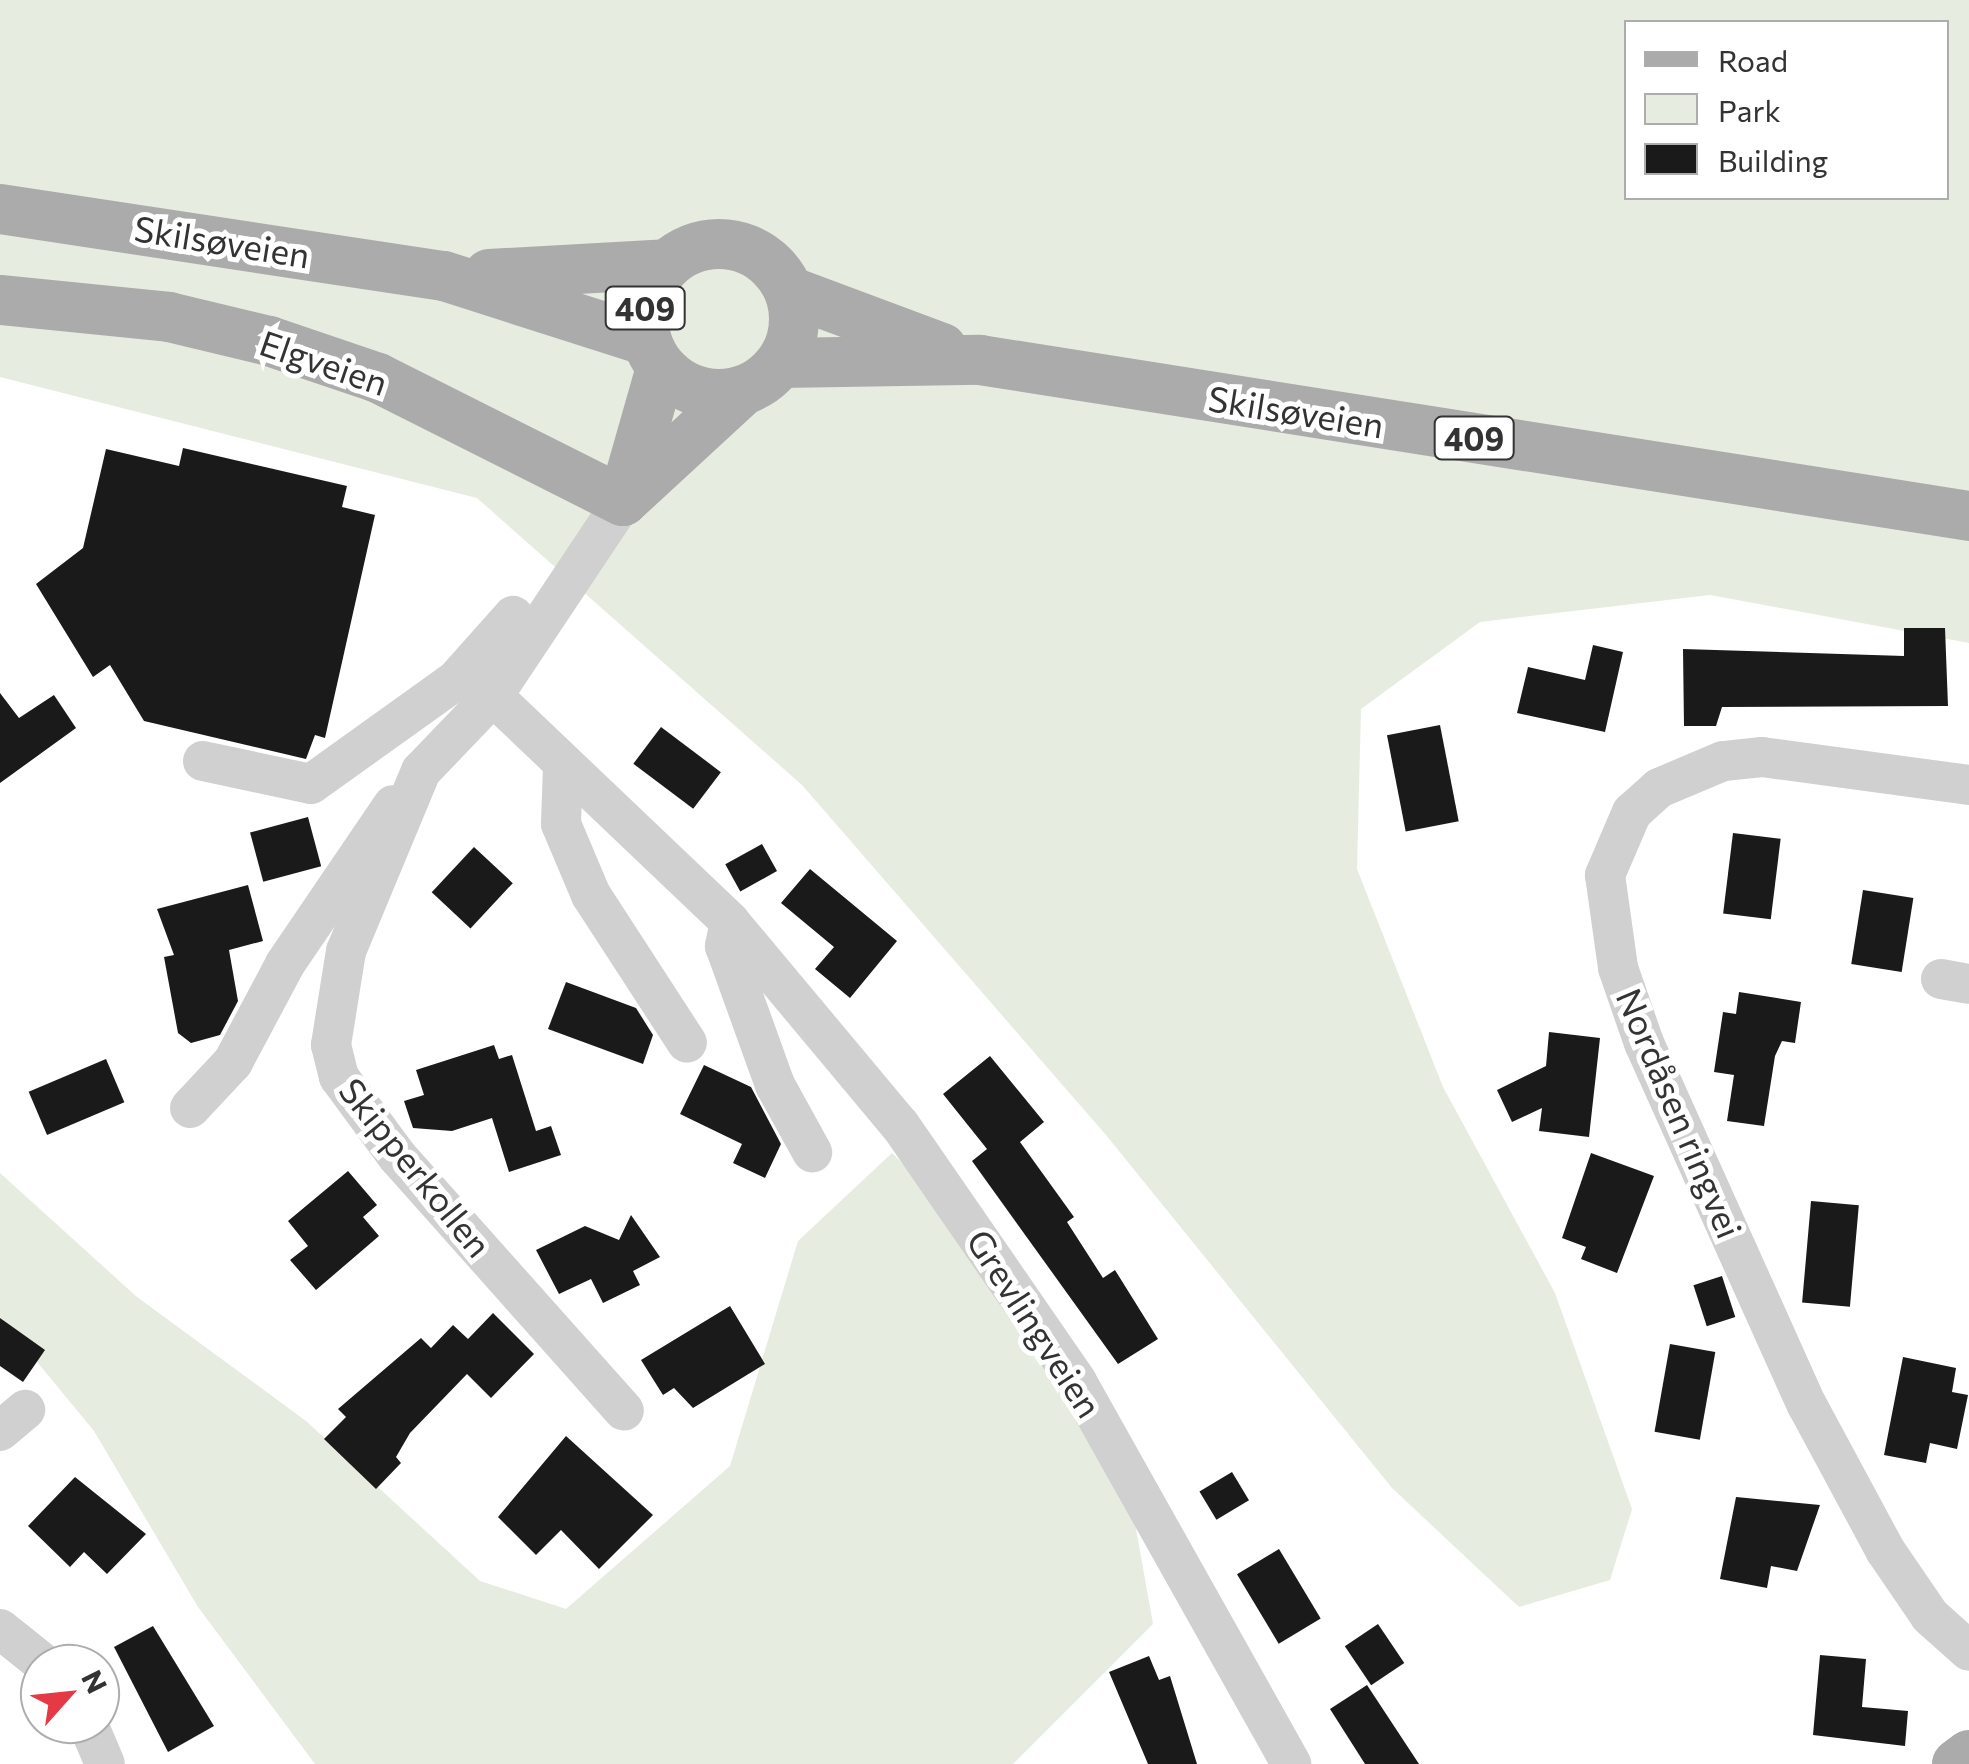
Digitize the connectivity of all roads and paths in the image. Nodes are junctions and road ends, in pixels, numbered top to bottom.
1 (0, 210) edge
2 (666, 264) junction
3 (444, 276) junction
4 (790, 291) junction
5 (0, 300) edge
6 (653, 354) junction
7 (980, 360) junction
8 (780, 363) junction
9 (740, 392) junction
10 (624, 502) junction
11 (1969, 516) edge
12 (513, 616) dead end
13 (492, 696) junction
14 (203, 761) dead end
15 (562, 766) junction
16 (421, 771) junction
17 (1969, 785) edge
18 (730, 922) junction
19 (686, 1043) dead end
20 (190, 1108) dead end
21 (812, 1152) dead end
22 (624, 1411) dead end
23 (0, 1629) edge
24 (20, 1645) edge
25 (1969, 1651) edge
26 (1969, 1755) edge
27 (1288, 1763) edge
28 (1957, 1764) edge

1 - 3 main road, Skilsøveien / 409
2 - 3 main road, Skilsøveien / 409
2 - 4 main road, 409
2 - 6 main road, 409
3 - 6 main road, Skilsøveien / 409
4 - 7 main road, Skilsøveien / 409
4 - 8 main road
5 - 10 main road, Elgveien
6 - 9 main road, 409
6 - 10 main road
7 - 8 main road, Skilsøveien / 409
7 - 11 main road, Skilsøveien / 409
8 - 9 main road
9 - 10 main road
10 - 13 street
12 - 14 street
13 - 15 street, Grevlingveien
13 - 16 street, Skipperkollen
15 - 18 street, Grevlingveien
15 - 19 street
16 - 20 street, Skipperkollen
16 - 22 street, Skipperkollen
17 - 25 street, Nordåsen ringvei
18 - 21 street
18 - 27 street, Grevlingveien
23 - 24 street
26 - 28 main road

